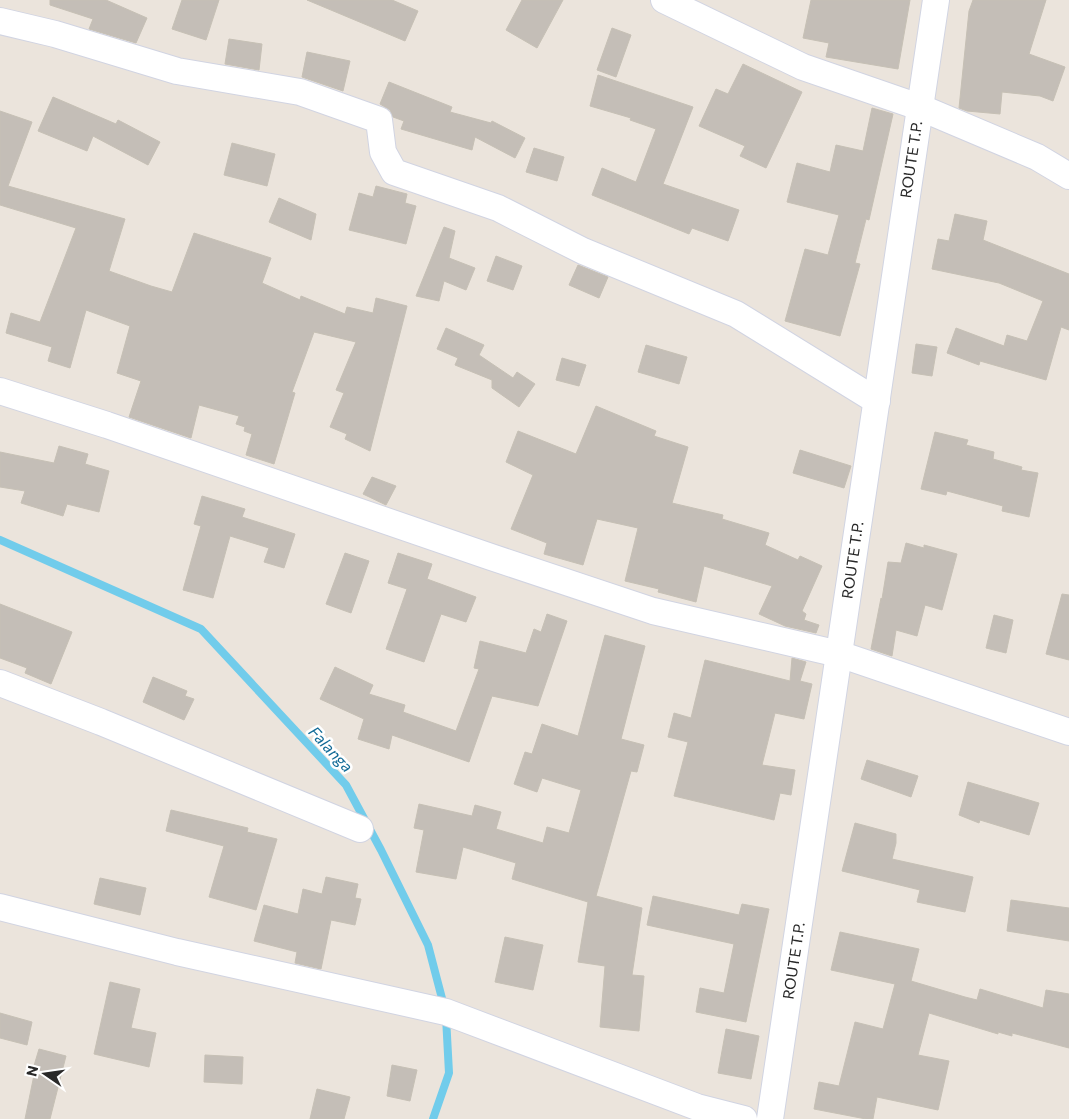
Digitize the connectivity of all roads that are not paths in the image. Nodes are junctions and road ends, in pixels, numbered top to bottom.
1 (664, 0) edge
2 (936, 0) edge
3 (0, 21) edge
4 (919, 107) junction
5 (1069, 176) edge
6 (0, 391) edge
7 (877, 401) junction
8 (839, 654) junction
9 (0, 683) edge
10 (1069, 732) edge
11 (360, 829) dead end
12 (0, 907) edge
13 (744, 1119) edge
14 (770, 1119) edge

1 - 4 street
2 - 4 street, ROUTE T.P.
3 - 7 street
4 - 5 street
4 - 7 street, ROUTE T.P.
6 - 8 street
7 - 8 street, ROUTE T.P.
8 - 10 street
8 - 14 street, ROUTE T.P.
9 - 11 street
12 - 13 street

